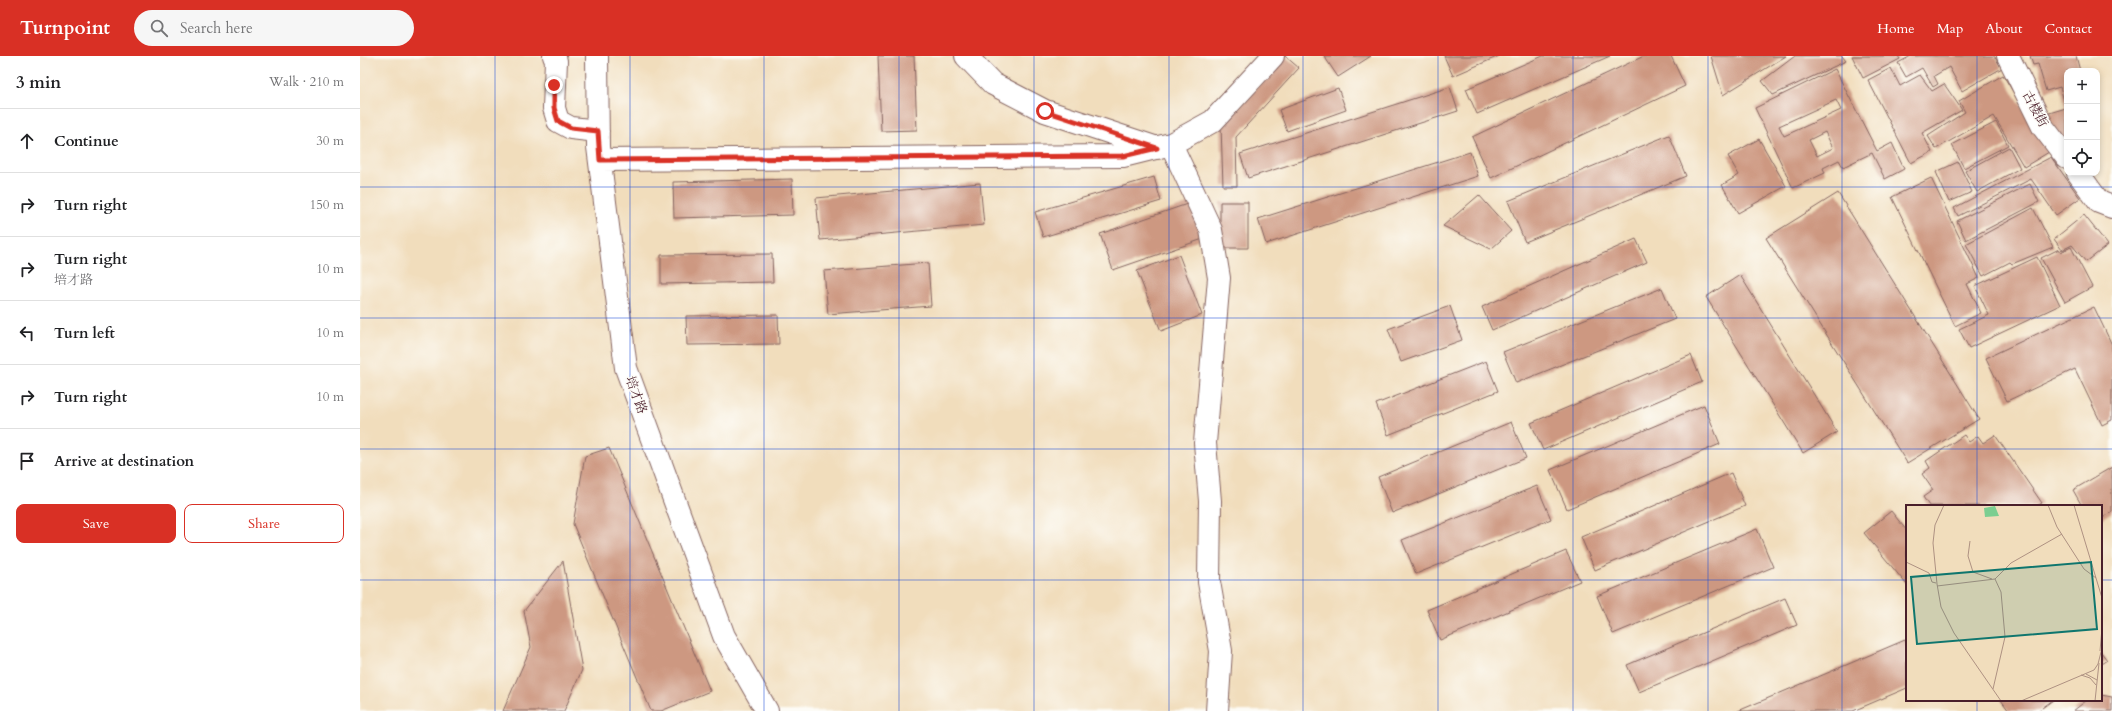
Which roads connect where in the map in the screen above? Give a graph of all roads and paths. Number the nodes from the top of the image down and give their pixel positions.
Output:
1 (554, 56) edge
2 (597, 56) edge
3 (966, 56) edge
4 (1273, 56) edge
5 (2008, 56) edge
6 (598, 131) junction
7 (1164, 146) junction
8 (2064, 154) edge
9 (600, 160) junction
10 (2080, 176) edge
11 (2112, 208) edge
12 (767, 711) edge
13 (1217, 711) edge

1 - 6 street
2 - 6 street, 培才路
3 - 7 street
4 - 7 street
5 - 8 street, 古楼街
6 - 9 street, 培才路
7 - 9 street
7 - 13 street
9 - 12 street, 培才路
10 - 11 street

